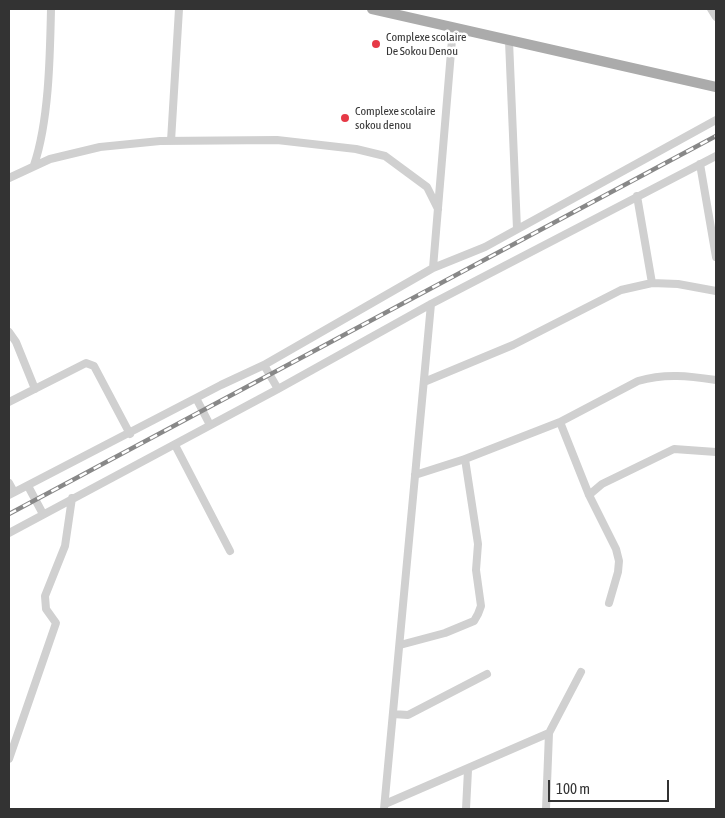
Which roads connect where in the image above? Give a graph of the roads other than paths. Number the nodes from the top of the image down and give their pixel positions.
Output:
1 (51, 9) edge
2 (180, 9) edge
3 (372, 9) edge
4 (711, 9) edge
5 (716, 17) edge
6 (453, 28) junction
7 (509, 41) junction
8 (716, 87) edge
9 (716, 120) edge
10 (171, 141) junction
11 (39, 150) junction
12 (716, 156) edge
13 (50, 159) junction
14 (700, 164) junction
15 (34, 165) junction
16 (9, 178) edge
17 (638, 196) junction
18 (438, 210) junction
19 (517, 229) junction
20 (716, 257) edge
21 (433, 268) junction
22 (652, 283) junction
23 (716, 292) edge
24 (431, 304) junction
25 (9, 332) edge
26 (264, 365) junction
27 (716, 380) edge
28 (424, 382) junction
29 (36, 389) junction
30 (278, 389) junction
31 (196, 398) junction
32 (9, 402) edge
33 (560, 422) junction
34 (210, 426) junction
35 (130, 434) junction
36 (175, 445) junction
37 (716, 452) edge
38 (465, 459) junction
39 (415, 475) junction
40 (9, 483) edge
41 (28, 486) junction
42 (11, 494) edge
43 (589, 495) junction
44 (72, 498) junction
45 (44, 514) junction
46 (9, 533) edge
47 (230, 552) dead end
48 (609, 603) dead end
49 (400, 644) junction
50 (581, 672) dead end
51 (487, 674) dead end
52 (393, 714) junction
53 (550, 733) junction
54 (9, 759) edge
55 (468, 770) junction
56 (385, 806) edge
57 (466, 809) edge
58 (546, 809) edge

1 - 11 street
2 - 10 street
3 - 6 main road
4 - 5 street
6 - 7 main road
6 - 18 street
7 - 8 main road
7 - 19 street
9 - 19 street
10 - 13 street
10 - 18 street
11 - 13 street
11 - 15 street
12 - 14 street
13 - 15 street
14 - 17 street
14 - 20 street
15 - 16 street
17 - 22 street
17 - 24 street
18 - 21 street
19 - 21 street
21 - 26 street
22 - 23 street
22 - 28 street
24 - 28 street
24 - 30 street
25 - 29 street
26 - 30 street
26 - 31 street
27 - 33 street
28 - 39 street
29 - 32 street
29 - 35 street
30 - 34 street
31 - 34 street
31 - 35 street
33 - 38 street
33 - 43 street
34 - 36 street
35 - 41 street
36 - 44 street
36 - 47 street
37 - 43 street
38 - 39 street
38 - 49 street
39 - 49 street
40 - 42 street
41 - 42 street
41 - 45 street
43 - 48 street
44 - 45 street
44 - 54 street
45 - 46 street
49 - 52 street
50 - 53 street
51 - 52 street
52 - 56 street
53 - 55 street
53 - 58 street
55 - 56 street
55 - 57 street

